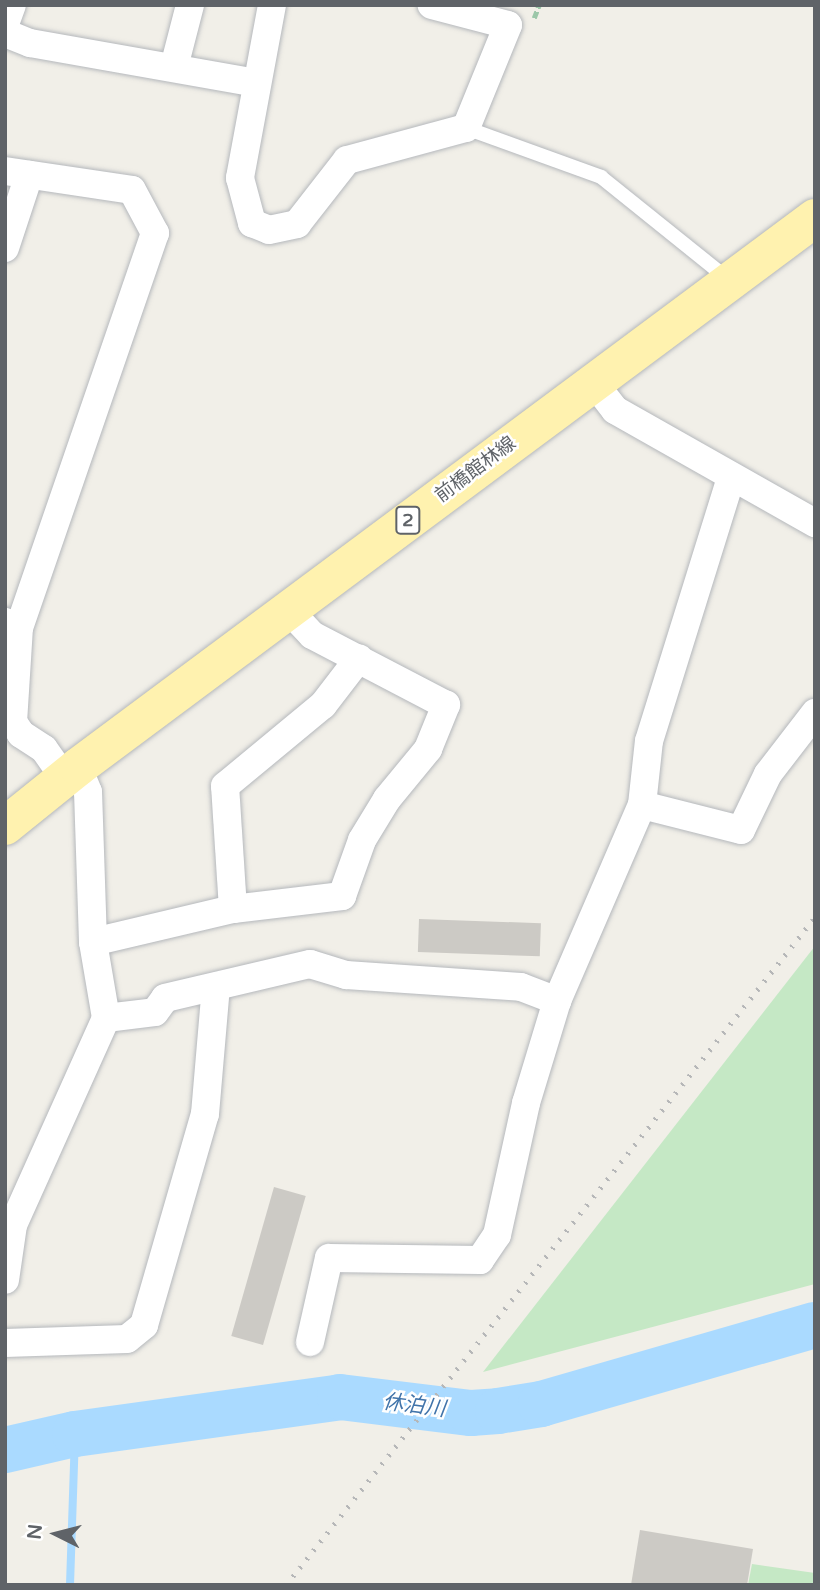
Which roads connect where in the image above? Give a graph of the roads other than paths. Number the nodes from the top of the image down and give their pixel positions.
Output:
1 (12, 5) edge
2 (190, 5) edge
3 (272, 5) edge
4 (432, 5) edge
5 (5, 24) edge
6 (5, 33) edge
7 (174, 67) junction
8 (256, 83) junction
9 (466, 128) junction
10 (17, 173) edge
11 (815, 218) edge
12 (5, 248) edge
13 (730, 281) junction
14 (594, 383) junction
15 (731, 477) junction
16 (815, 523) edge
17 (288, 609) junction
18 (12, 624) edge
19 (359, 658) junction
20 (815, 713) edge
21 (72, 773) junction
22 (642, 805) junction
23 (5, 827) edge
24 (233, 909) junction
25 (93, 942) junction
26 (216, 986) junction
27 (557, 1001) junction
28 (106, 1018) junction
29 (5, 1280) edge
30 (310, 1342) dead end
31 (5, 1343) edge

1 - 5 street
2 - 7 street
3 - 8 street
4 - 9 street
6 - 7 street
7 - 8 street
8 - 9 street
9 - 13 lane
10 - 12 street
10 - 18 street
11 - 13 main road, 前橋館林線 / 2
13 - 14 main road, 前橋館林線 / 2
14 - 15 street
14 - 17 main road, 前橋館林線 / 2
15 - 16 street
15 - 22 street
17 - 19 street
17 - 21 main road, 前橋館林線 / 2
18 - 21 street
19 - 24 street
19 - 24 street
20 - 22 street
21 - 23 main road, 前橋館林線 / 2
21 - 25 street
22 - 27 street
24 - 25 street
25 - 28 street
26 - 27 street
26 - 28 street
26 - 31 street
27 - 30 street
28 - 29 street

